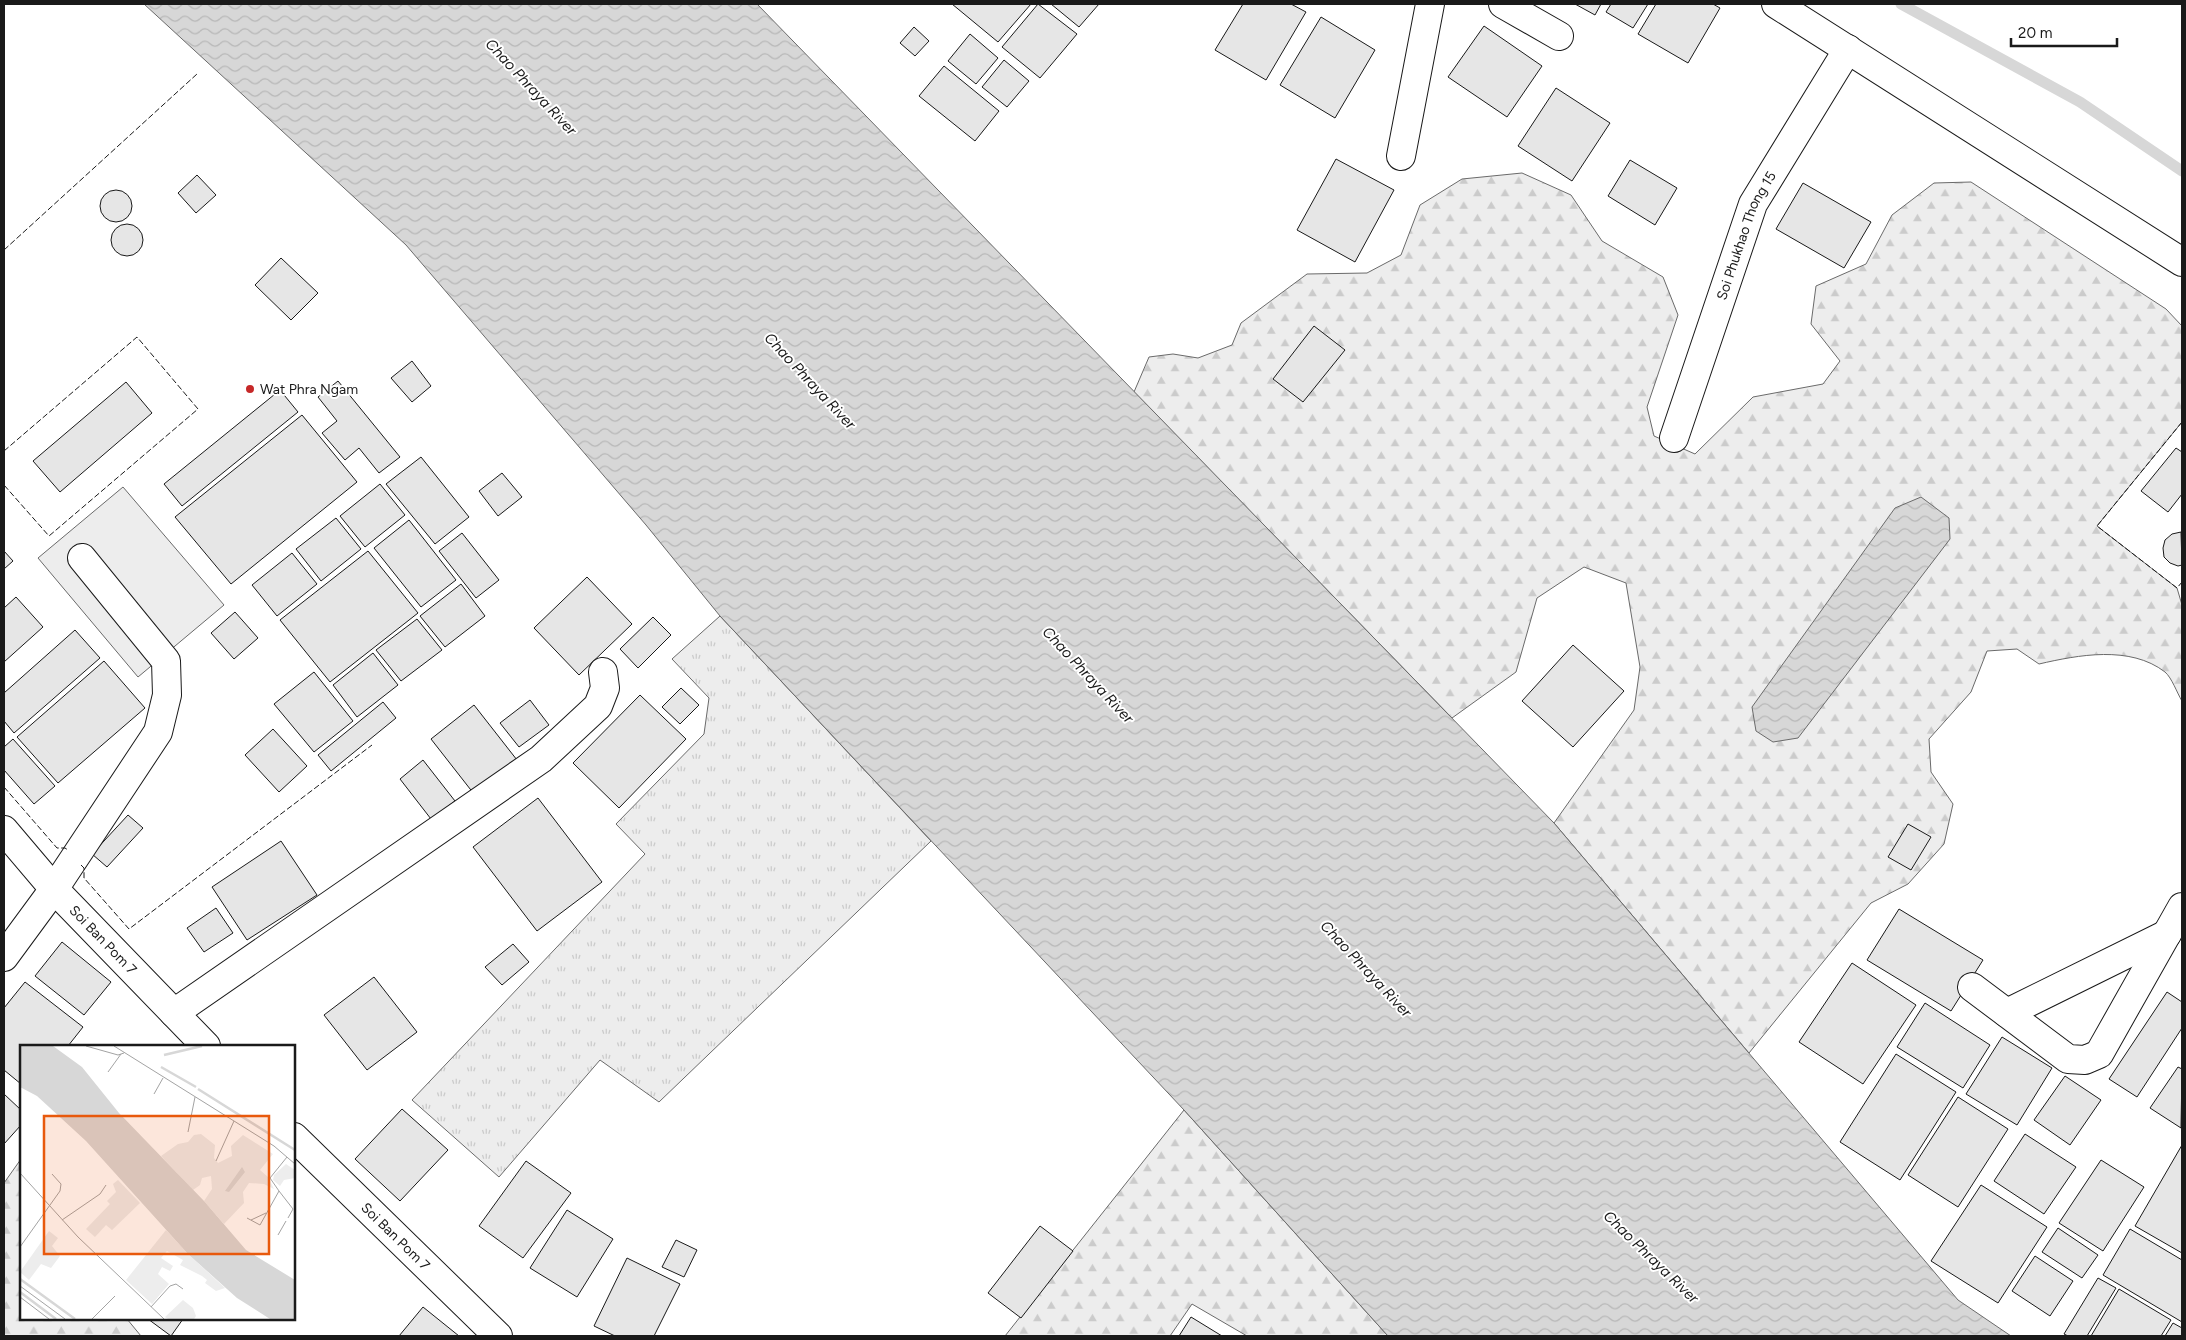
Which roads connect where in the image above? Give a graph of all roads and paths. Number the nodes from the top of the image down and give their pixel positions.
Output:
1 (1430, 4) edge
2 (1503, 4) edge
3 (1776, 4) edge
4 (1558, 36) dead end
5 (1848, 49) junction
6 (1401, 156) dead end
7 (2182, 262) edge
8 (1674, 438) dead end
9 (82, 558) dead end
10 (603, 672) dead end
11 (4, 830) edge
12 (54, 889) junction
13 (2182, 906) edge
14 (2166, 934) junction
15 (4, 957) edge
16 (1972, 988) dead end
17 (174, 1014) junction
18 (2007, 1014) junction
19 (205, 1045) edge
20 (295, 1137) edge
21 (498, 1336) edge

1 - 6 street
2 - 4 street
3 - 5 street
5 - 7 street
5 - 8 street, Soi Phukhao Thong 15
9 - 12 street
10 - 17 street
11 - 12 street, Soi Ban Pom 7
12 - 15 street
12 - 17 street, Soi Ban Pom 7
13 - 14 street
14 - 18 street
14 - 18 street
16 - 18 street
17 - 19 street, Soi Ban Pom 7
20 - 21 street, Soi Ban Pom 7

